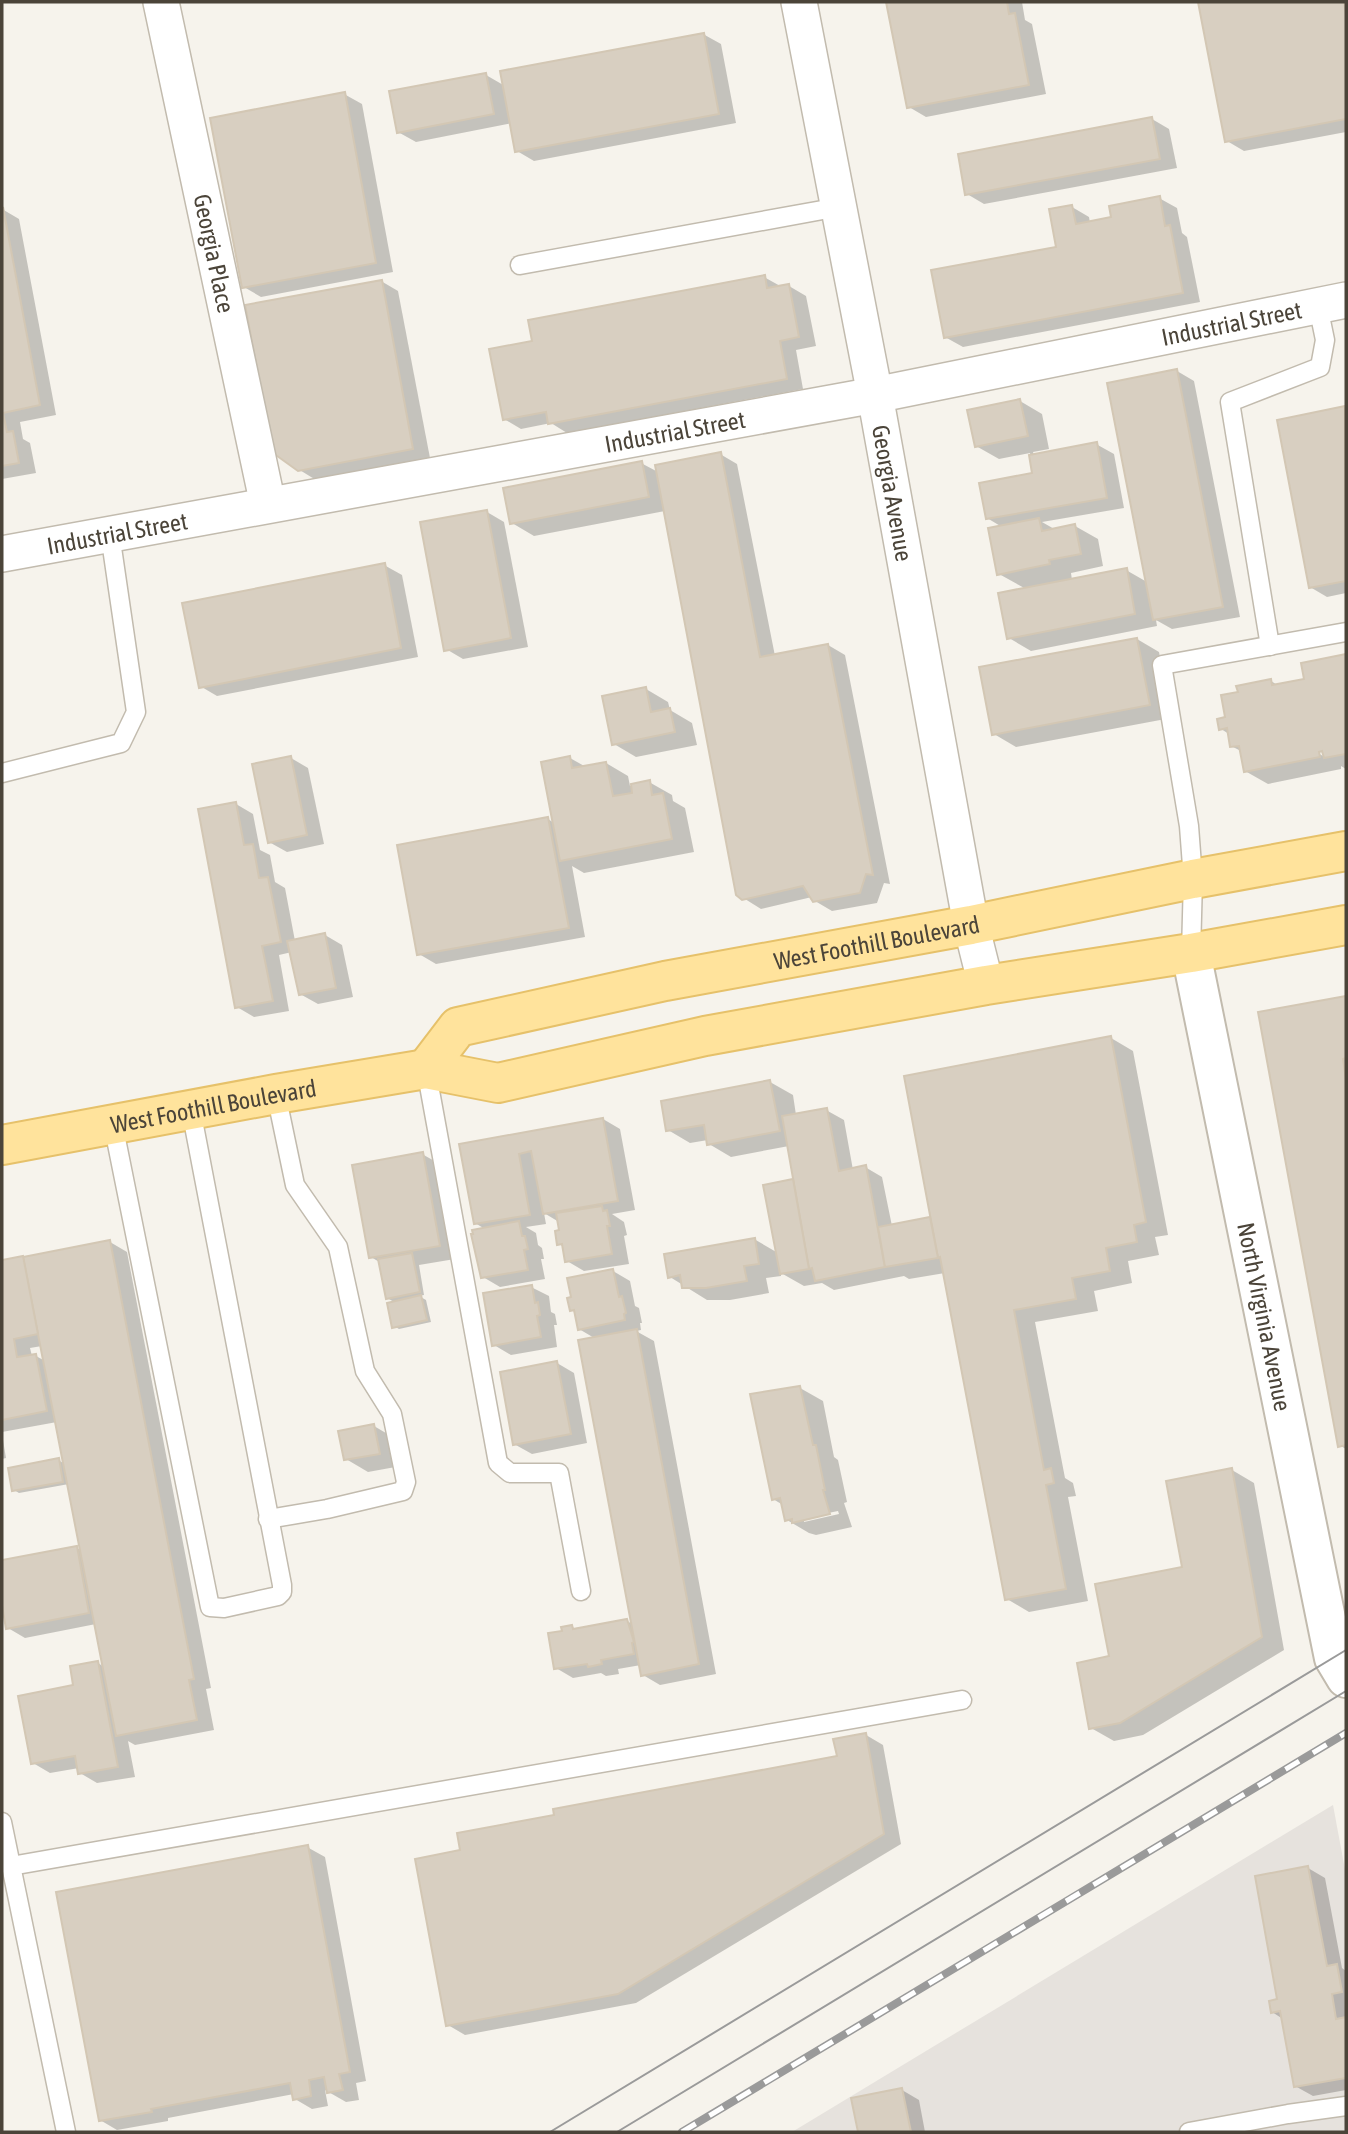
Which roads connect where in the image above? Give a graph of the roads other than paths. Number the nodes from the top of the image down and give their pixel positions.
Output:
1 (162, 2) edge
2 (799, 2) edge
3 (839, 207) junction
4 (520, 265) dead end
5 (1332, 303) edge
6 (875, 395) junction
7 (268, 505) junction
8 (110, 534) junction
9 (2, 554) edge
10 (1346, 632) edge
11 (1270, 646) junction
12 (2, 773) edge
13 (1346, 851) edge
14 (1193, 879) junction
15 (971, 925) junction
16 (1346, 925) edge
17 (1191, 953) junction
18 (986, 985) junction
19 (426, 1069) junction
20 (276, 1094) junction
21 (191, 1110) junction
22 (113, 1124) junction
23 (2, 1145) edge
24 (268, 1519) junction
25 (581, 1591) dead end
26 (1346, 1678) edge
27 (962, 1700) dead end
28 (2, 1822) edge
29 (11, 1866) junction
30 (1346, 2106) edge
31 (66, 2132) edge
32 (1189, 2132) edge

1 - 7 street, Georgia Place
2 - 3 street, Georgia Avenue
3 - 4 lane
3 - 6 street, Georgia Avenue
5 - 6 street, Industrial Street
5 - 11 lane
6 - 7 street, Industrial Street
6 - 15 street, Georgia Avenue
7 - 8 street, Industrial Street
8 - 9 street, Industrial Street
8 - 12 lane
10 - 11 lane
11 - 14 lane
13 - 14 main road, West Foothill Boulevard
14 - 15 main road, West Foothill Boulevard
14 - 17 lane
15 - 18 street, Georgia Avenue
15 - 19 main road, West Foothill Boulevard
16 - 17 main road, West Foothill Boulevard
17 - 18 main road, West Foothill Boulevard
17 - 26 street, North Virginia Avenue
18 - 19 main road, West Foothill Boulevard
19 - 20 main road, West Foothill Boulevard
19 - 25 lane
20 - 21 main road, West Foothill Boulevard
20 - 24 lane
21 - 22 main road, West Foothill Boulevard
21 - 24 lane
22 - 23 main road, West Foothill Boulevard
22 - 24 lane
27 - 29 lane
28 - 29 lane
29 - 31 lane
30 - 32 lane

